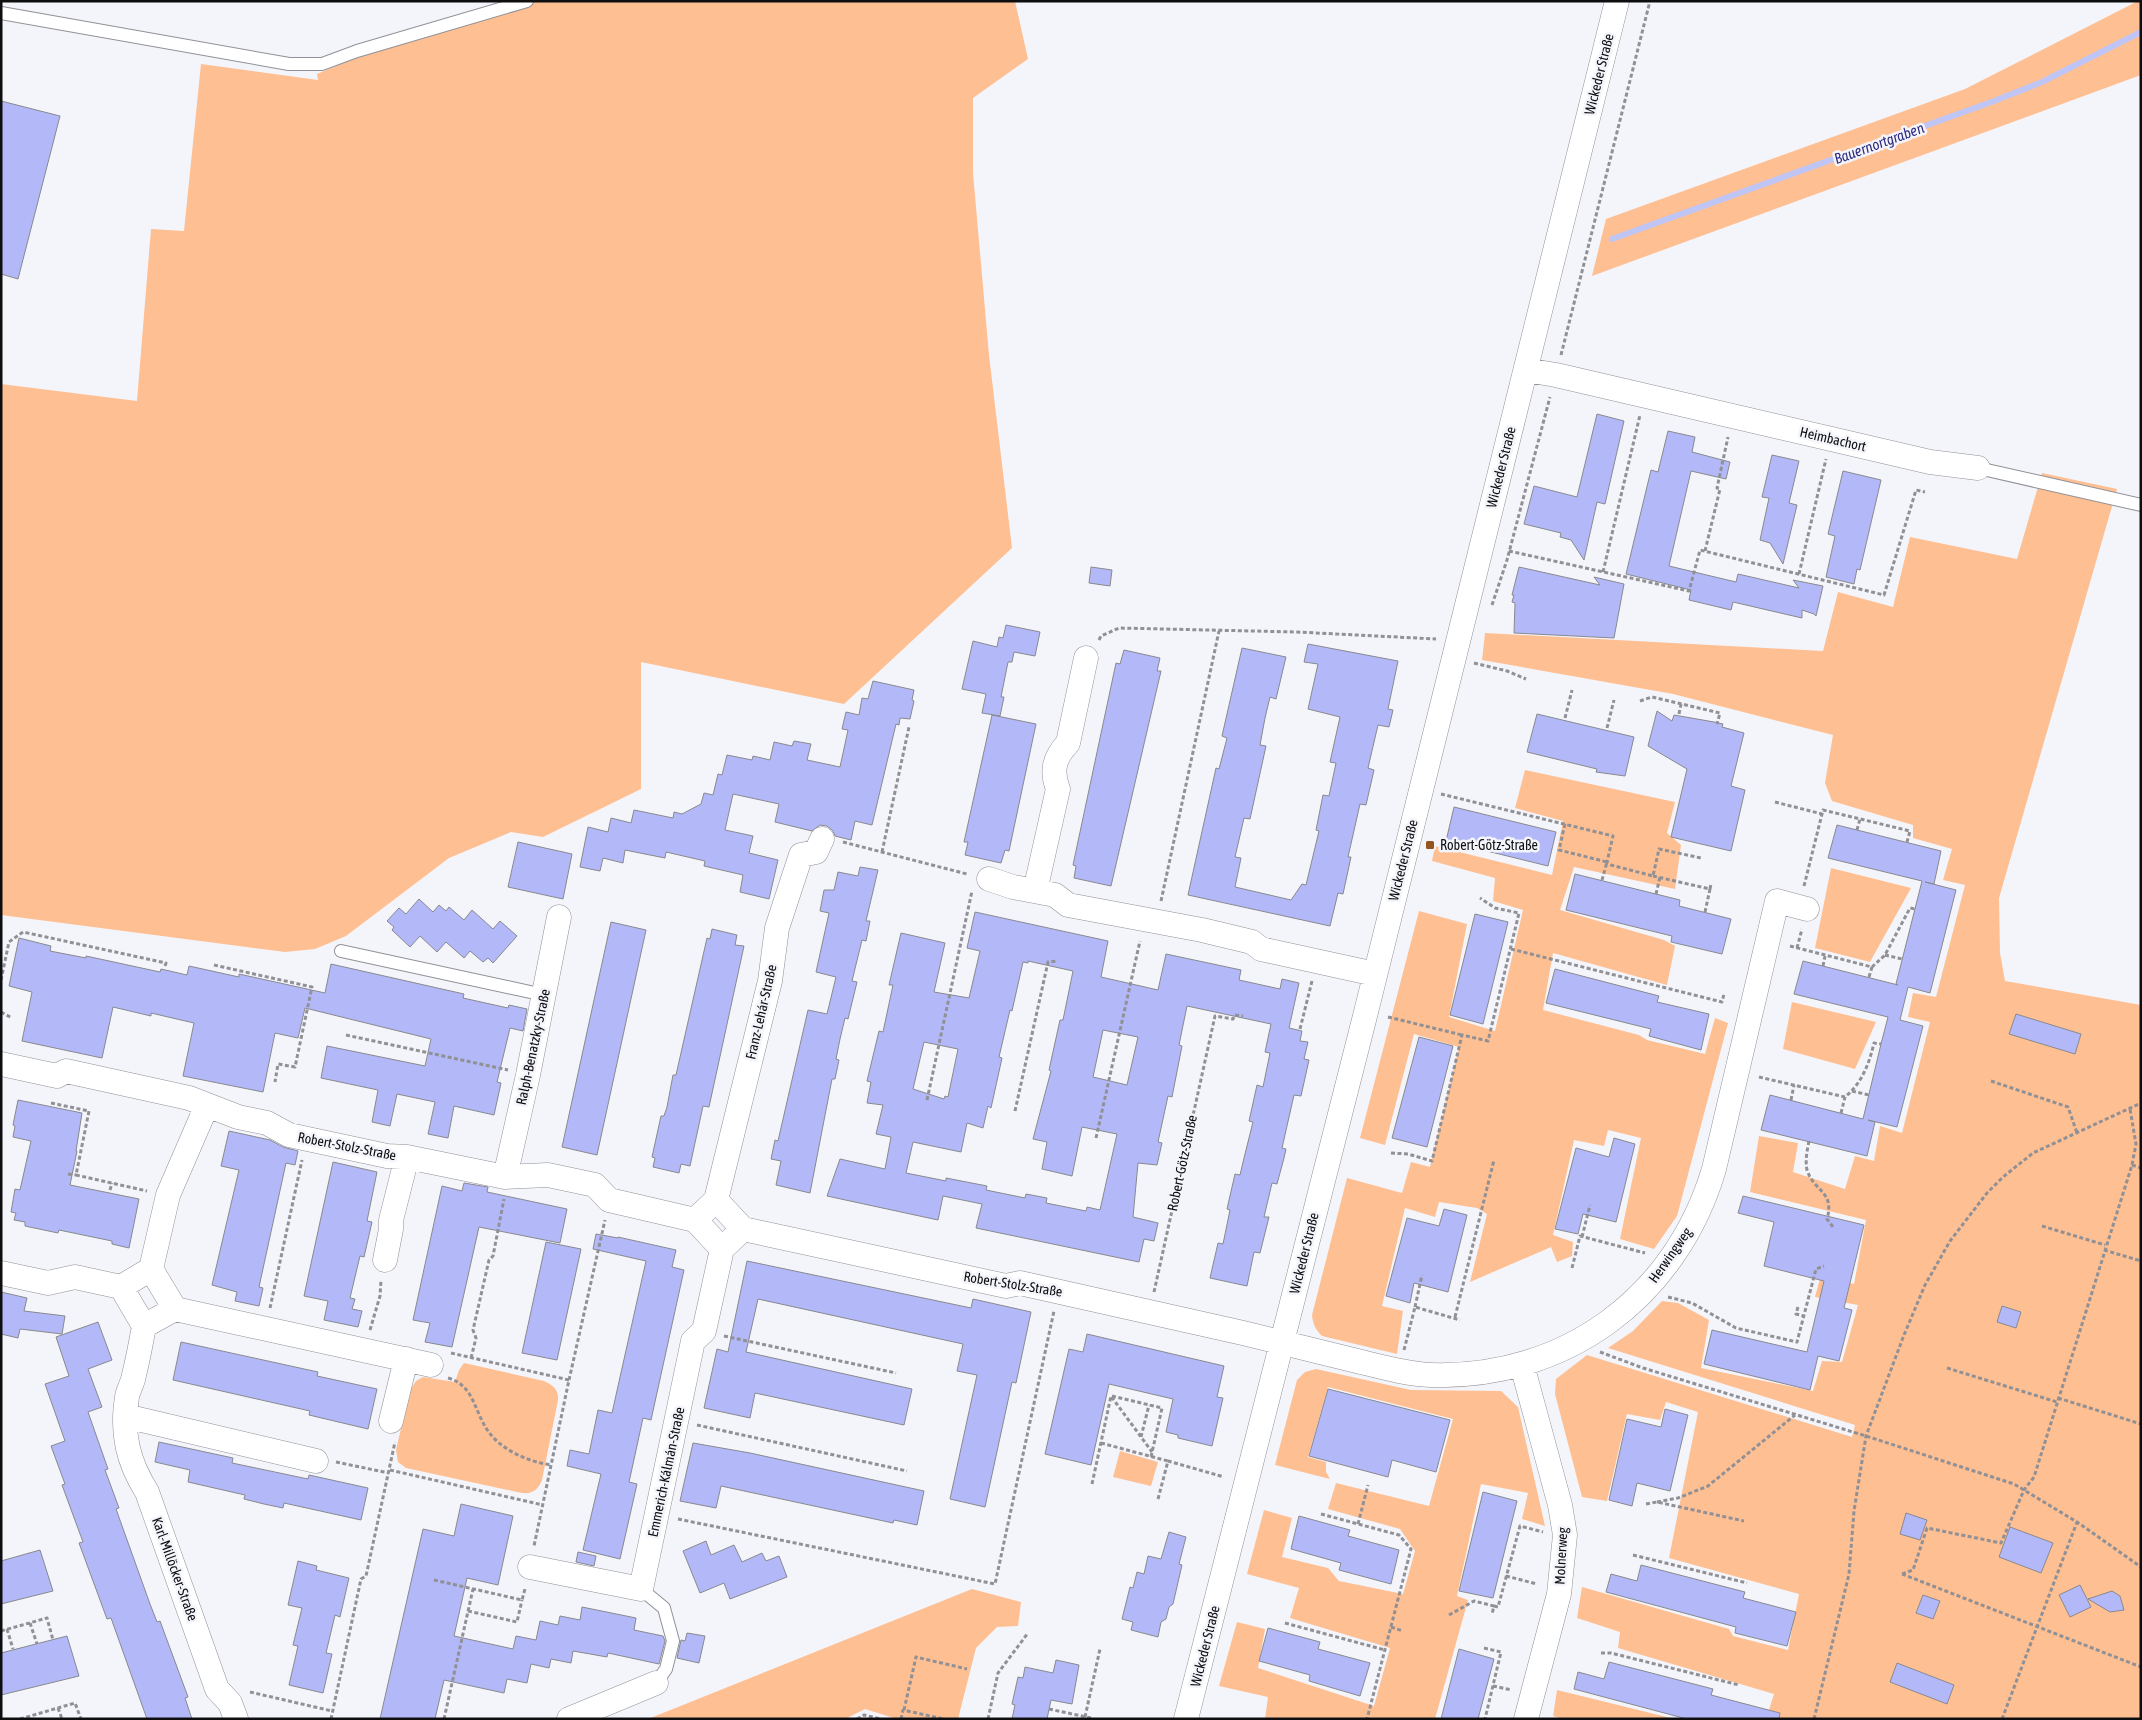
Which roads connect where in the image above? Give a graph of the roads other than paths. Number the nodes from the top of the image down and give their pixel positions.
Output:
1 (527, 1) edge
2 (1617, 1) edge
3 (1, 13) edge
4 (1526, 370) junction
5 (1978, 468) joint
6 (2141, 505) edge
7 (1086, 658) road end
8 (822, 839) road end
9 (978, 882) road end
10 (1035, 891) junction
11 (1803, 914) road end
12 (559, 917) dead end
13 (341, 951) dead end
14 (1375, 974) junction
15 (544, 995) junction
16 (1, 1064) edge
17 (207, 1105) junction
18 (407, 1157) junction
19 (505, 1177) junction
20 (716, 1200) junction
21 (695, 1220) junction
22 (744, 1228) junction
23 (722, 1249) junction
24 (385, 1260) road end
25 (151, 1269) junction
26 (1, 1273) edge
27 (121, 1287) junction
28 (174, 1309) junction
29 (144, 1326) junction
30 (1281, 1343) junction
31 (406, 1358) junction
32 (431, 1365) road end
33 (1522, 1365) junction
34 (125, 1416) junction
35 (391, 1421) road end
36 (316, 1461) road end
37 (530, 1567) road end
38 (641, 1590) junction
39 (656, 1683) joint
40 (236, 1719) edge
41 (569, 1719) edge
42 (1186, 1719) edge
43 (1526, 1719) edge

1 - 3 lane
2 - 4 street, Wickeder Straße
4 - 5 street, Heimbachort
4 - 14 street, Wickeder Straße
5 - 6 lane, Heimbachort
7 - 10 street
8 - 20 street, Franz-Lehár-Straße
9 - 10 street
10 - 14 street
11 - 33 street, Herwingweg
12 - 15 street, Ralph-Benatzky-Straße
13 - 15 lane
14 - 30 street, Wickeder Straße
15 - 19 street, Ralph-Benatzky-Straße
16 - 17 street, Robert-Stolz-Straße
17 - 18 street, Robert-Stolz-Straße
17 - 25 street
18 - 19 street, Robert-Stolz-Straße
18 - 24 street
19 - 21 street, Robert-Stolz-Straße
20 - 21 street
20 - 22 street
21 - 23 street
22 - 23 street
22 - 30 street, Robert-Stolz-Straße
23 - 38 street, Emmerich-Kálmán-Straße
25 - 27 street
25 - 28 street
26 - 27 street
27 - 29 street
28 - 29 street
28 - 31 street
29 - 34 street, Karl-Millöcker-Straße
30 - 33 street, Herwingweg
30 - 42 street, Wickeder Straße
31 - 32 street
31 - 35 street
33 - 43 street, Molnerweg
34 - 36 street
34 - 40 street, Karl-Millöcker-Straße
37 - 38 street
38 - 39 lane
39 - 41 street

